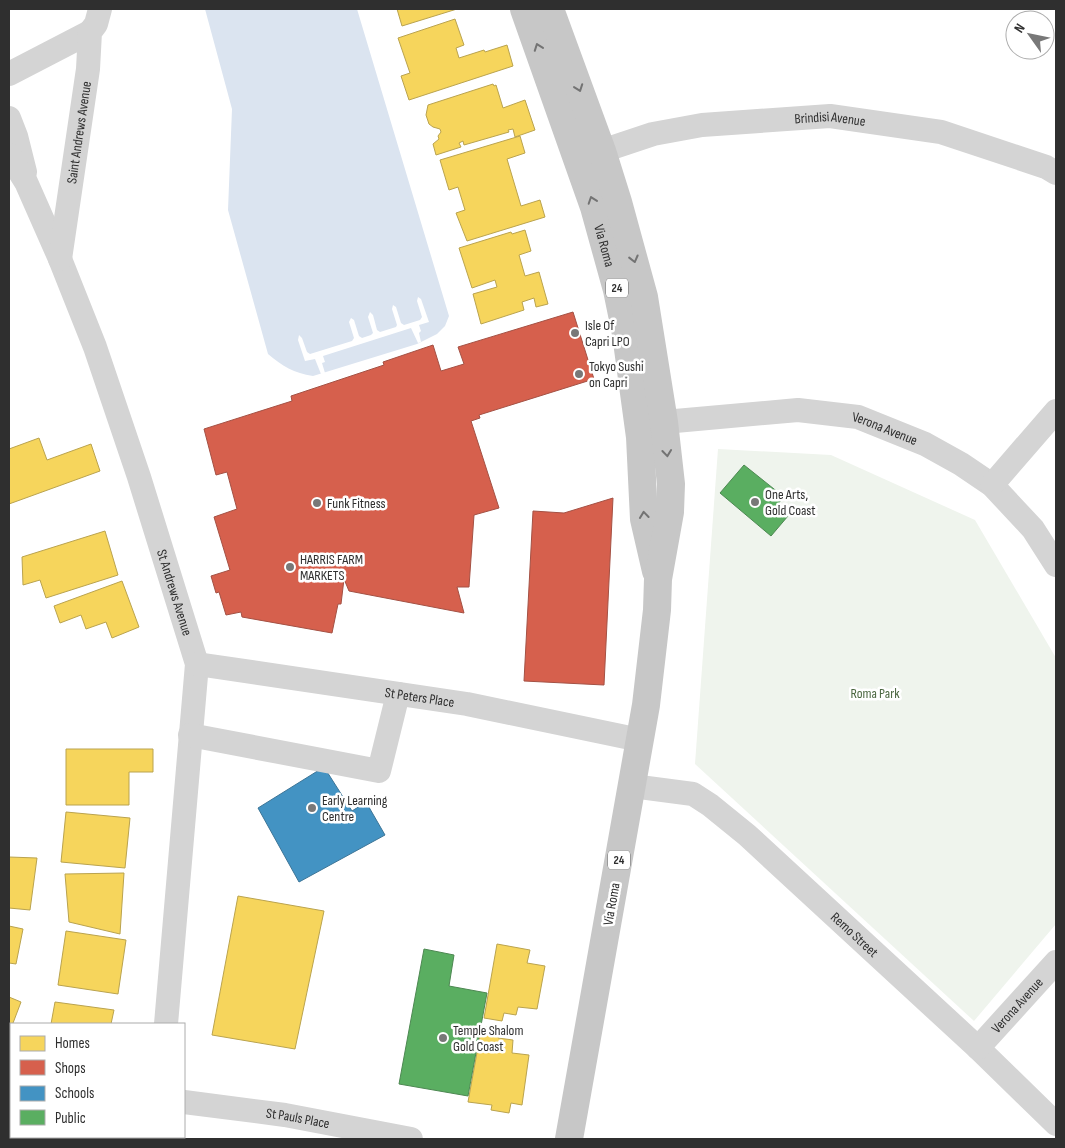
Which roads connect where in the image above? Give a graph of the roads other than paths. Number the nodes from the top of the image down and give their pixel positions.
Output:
1 (100, 9) edge
2 (524, 9) edge
3 (550, 9) edge
4 (90, 32) junction
5 (9, 74) edge
6 (9, 118) edge
7 (602, 151) junction
8 (9, 155) edge
9 (1056, 173) edge
10 (26, 182) junction
11 (60, 258) junction
12 (1056, 412) edge
13 (664, 422) junction
14 (992, 485) junction
15 (1056, 565) edge
16 (658, 579) junction
17 (196, 664) junction
18 (398, 694) junction
19 (190, 735) junction
20 (640, 740) junction
21 (632, 786) junction
22 (1056, 962) edge
23 (166, 1023) edge
24 (978, 1048) junction
25 (185, 1102) edge
26 (1056, 1124) edge
27 (411, 1139) edge
28 (568, 1139) edge

1 - 4 street, Saint Andrews Avenue
16 -> 2 main road, Via Roma / 24
3 -> 7 main road, Via Roma / 24
4 - 5 street
4 - 11 street, Saint Andrews Avenue
6 - 10 street, St Andrews Avenue
7 - 9 street, Brindisi Avenue
7 -> 13 main road, Via Roma / 24
8 - 10 street, St Andrews Avenue
10 - 11 street, St Andrews Avenue
11 - 17 street, St Andrews Avenue
12 - 14 street
13 - 14 street, Verona Avenue
13 -> 16 main road, Via Roma / 24
14 - 15 street, Verona Avenue
16 - 20 main road, Via Roma / 24
17 - 18 street, St Peters Place
17 - 19 street, St Andrews Avenue
18 - 19 street
18 - 20 street, St Peters Place
19 - 23 street, St Andrews Avenue
20 - 21 main road, Via Roma / 24
21 - 24 street, Remo Street
21 - 28 main road, Via Roma / 24
22 - 24 street, Verona Avenue
24 - 26 street, Remo Street
25 - 27 street, St Pauls Place

